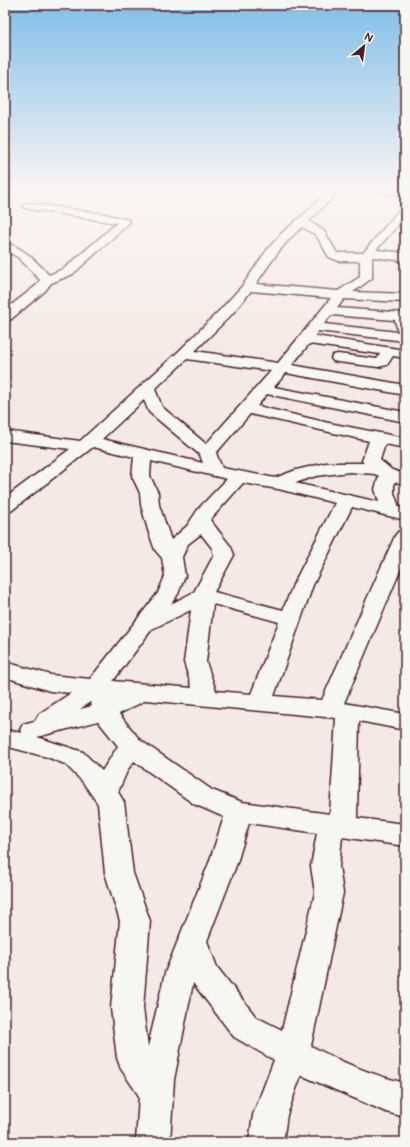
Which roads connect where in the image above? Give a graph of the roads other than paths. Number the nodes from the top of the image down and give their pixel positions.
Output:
1 (99, 244) edge
2 (278, 244) edge
3 (327, 244) edge
4 (377, 244) edge
5 (5, 246) edge
6 (367, 255) junction
7 (405, 257) edge
8 (366, 278) junction
9 (47, 280) junction
10 (248, 286) junction
11 (340, 295) junction
12 (403, 298) edge
13 (327, 311) junction
14 (403, 314) edge
15 (5, 317) edge
16 (315, 327) junction
17 (405, 337) edge
18 (306, 339) junction
19 (398, 353) edge
20 (184, 354) junction
21 (338, 358) dead end
22 (282, 368) junction
23 (376, 385) junction
24 (402, 385) edge
25 (147, 388) junction
26 (263, 389) junction
27 (246, 408) junction
28 (357, 408) junction
29 (405, 417) edge
30 (5, 436) edge
31 (378, 438) junction
32 (405, 443) edge
33 (87, 444) junction
34 (207, 453) junction
35 (143, 454) junction
36 (215, 471) junction
37 (383, 472) junction
38 (239, 477) junction
39 (405, 479) edge
40 (277, 484) junction
41 (346, 500) junction
42 (5, 507) edge
43 (398, 512) edge
44 (201, 521) junction
45 (405, 536) edge
46 (172, 558) junction
47 (204, 596) junction
48 (291, 619) junction
49 (143, 625) junction
50 (5, 669) edge
51 (95, 688) junction
52 (142, 692) junction
53 (206, 697) junction
54 (260, 702) junction
55 (339, 710) junction
56 (105, 711) junction
57 (405, 722) edge
58 (15, 736) edge
59 (131, 746) junction
60 (105, 793) junction
61 (239, 812) junction
62 (338, 825) junction
63 (405, 835) edge
64 (192, 939) junction
65 (293, 1053) junction
66 (156, 1092) junction
67 (405, 1100) edge
68 (152, 1142) edge
69 (266, 1142) edge

1 - 9 street
2 - 10 street
3 - 6 street
4 - 6 street
5 - 9 street
6 - 7 street
6 - 8 street
8 - 11 street
8 - 12 street
9 - 15 street
10 - 11 street
10 - 20 street
11 - 12 street
11 - 13 street
13 - 14 street
13 - 16 street
14 - 17 street
16 - 17 street
16 - 18 street
17 - 19 street
18 - 19 street
18 - 22 street
19 - 21 street
20 - 22 street
20 - 25 street
22 - 23 street
22 - 26 street
23 - 24 street
23 - 28 street
25 - 33 street
25 - 34 street
26 - 27 street
26 - 28 street
27 - 31 street
27 - 34 street
28 - 29 street
30 - 33 street
31 - 32 street
31 - 37 street
33 - 35 street
33 - 42 street
34 - 36 street
35 - 36 street
35 - 46 street
36 - 38 street
37 - 39 street
37 - 40 street
37 - 43 street
38 - 40 street
38 - 44 street
40 - 41 street
41 - 43 street
41 - 48 street
44 - 46 street
44 - 47 street
45 - 55 street
46 - 49 street
47 - 48 street
47 - 49 street
47 - 53 street
48 - 54 street
49 - 51 street
50 - 51 street
51 - 52 street
51 - 56 street
51 - 58 street
52 - 53 street
52 - 56 street
53 - 54 street
54 - 55 street
55 - 57 street
55 - 62 street
56 - 58 street
56 - 59 street
58 - 60 street
59 - 60 street
59 - 61 street
60 - 66 street
61 - 62 street
61 - 64 street
62 - 63 street
62 - 65 street
64 - 65 street
64 - 66 street
65 - 67 street
65 - 69 street
66 - 68 street

